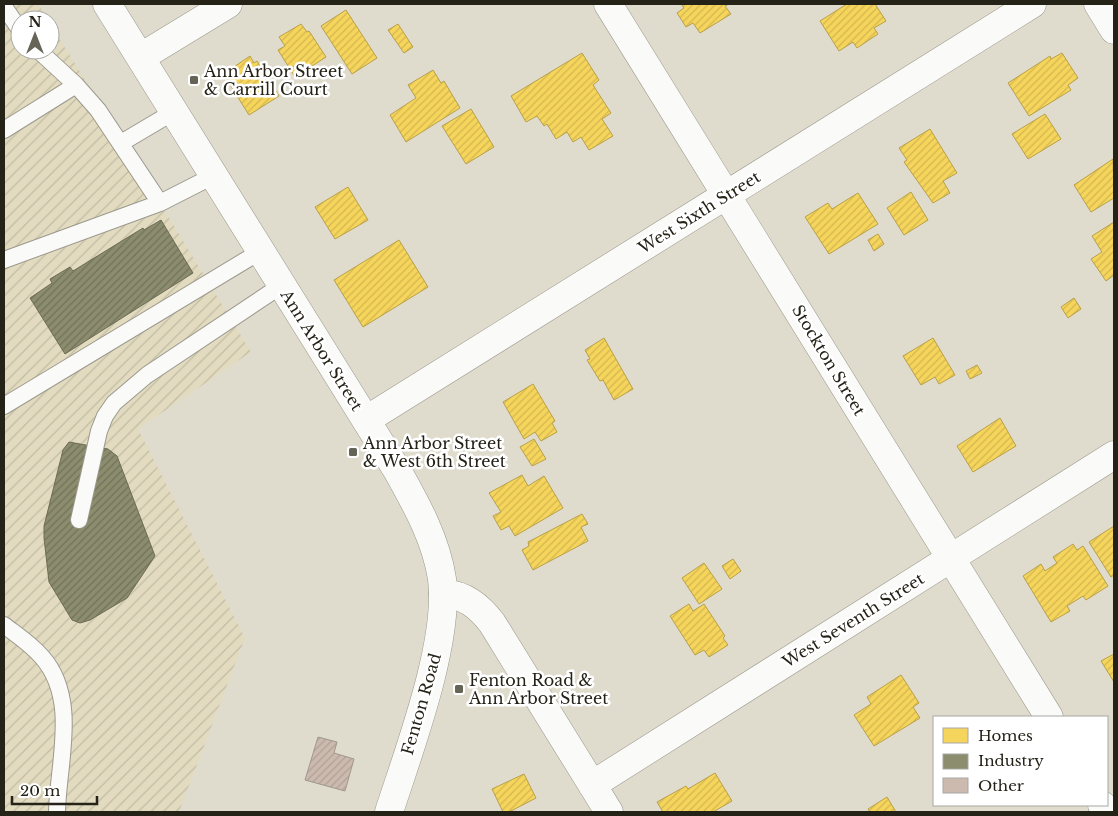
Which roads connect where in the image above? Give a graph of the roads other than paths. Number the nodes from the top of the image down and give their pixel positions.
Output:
1 (108, 4) edge
2 (228, 4) edge
3 (608, 4) edge
4 (1032, 4) edge
5 (1098, 4) edge
6 (1114, 30) edge
7 (141, 57) junction
8 (49, 60) edge
9 (76, 85) junction
10 (174, 111) junction
11 (4, 130) edge
12 (121, 143) junction
13 (214, 175) junction
14 (726, 195) junction
15 (160, 203) junction
16 (261, 251) junction
17 (4, 260) edge
18 (282, 285) junction
19 (4, 406) edge
20 (366, 420) junction
21 (1114, 455) edge
22 (79, 520) dead end
23 (950, 558) junction
24 (442, 593) junction
25 (4, 625) edge
26 (1048, 716) edge
27 (592, 785) junction
28 (57, 812) edge
29 (389, 812) edge
30 (609, 812) edge

1 - 7 street, Ann Arbor Street
2 - 7 street
3 - 14 street, Stockton Street
4 - 14 street, West Sixth Street
5 - 6 street
7 - 10 street, Ann Arbor Street
8 - 9 lane
9 - 11 lane
9 - 12 lane
10 - 12 lane
10 - 13 street, Ann Arbor Street
12 - 15 lane
13 - 15 lane
13 - 16 street, Ann Arbor Street
14 - 20 street, West Sixth Street
14 - 23 street, Stockton Street
15 - 17 lane
16 - 18 street, Ann Arbor Street
16 - 19 lane
18 - 20 street, Ann Arbor Street
18 - 22 lane
20 - 24 street, Ann Arbor Street
21 - 23 street, West Seventh Street
23 - 26 street, Stockton Street
23 - 27 street, West Seventh Street
24 - 27 street
24 - 29 street, Fenton Road
25 - 28 lane
27 - 30 street

